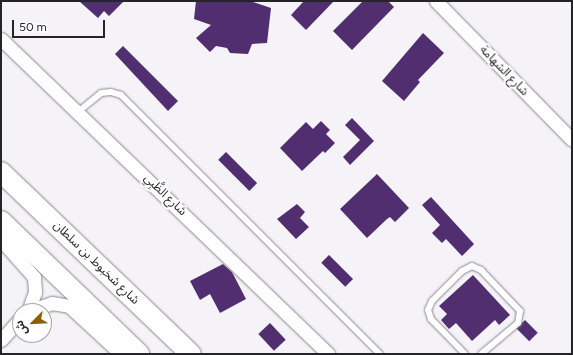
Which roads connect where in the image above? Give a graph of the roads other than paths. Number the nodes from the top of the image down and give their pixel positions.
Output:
1 (436, 1) edge
2 (1, 39) edge
3 (79, 111) junction
4 (572, 140) edge
5 (1, 172) edge
6 (1, 221) edge
7 (1, 240) edge
8 (31, 303) edge
9 (52, 304) edge
10 (12, 328) edge
11 (1, 340) edge
12 (122, 354) edge
13 (139, 354) edge
14 (191, 354) edge
15 (328, 354) edge
16 (380, 354) edge
17 (464, 354) edge
18 (481, 354) edge

1 - 4 street, شارع الشهامة
2 - 3 street, شارع الظَّبِي
3 - 15 street, شارع الظَّبِي
3 - 16 lane
5 - 14 main road, شارع شخبوط بن سلطان
6 - 13 main road
7 - 8 street
9 - 12 street
10 - 11 street
17 - 18 lane

